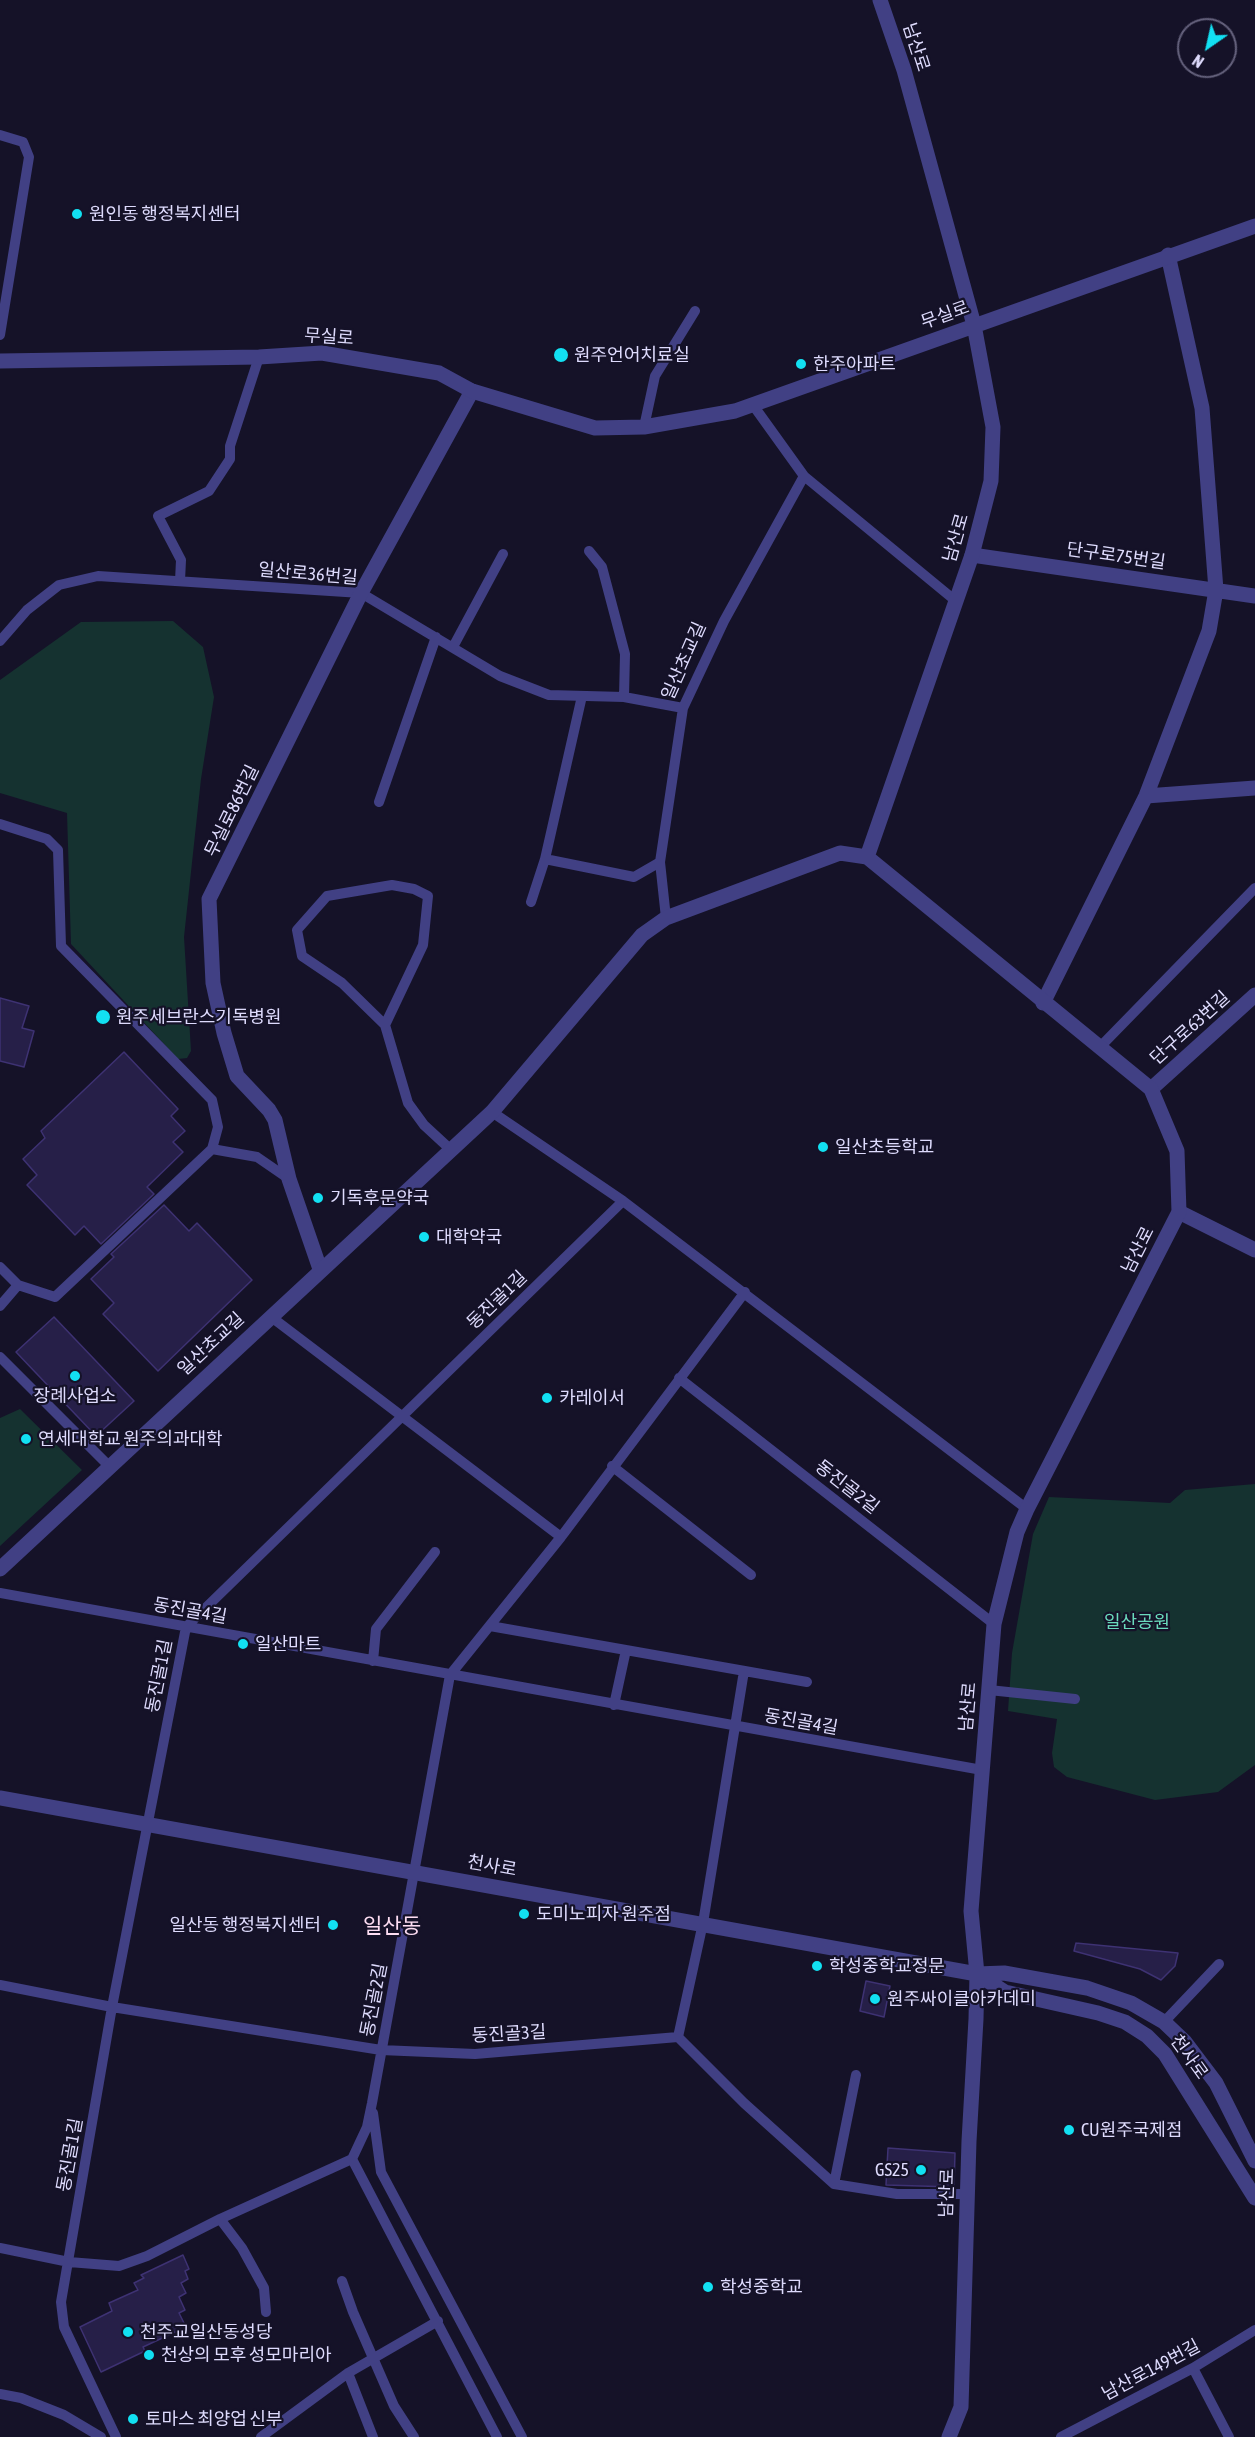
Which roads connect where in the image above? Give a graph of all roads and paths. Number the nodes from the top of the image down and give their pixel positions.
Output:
1 (880, 0) edge
2 (0, 135) edge
3 (1255, 226) edge
4 (1168, 255) junction
5 (695, 311) dead end
6 (974, 325) junction
7 (0, 335) edge
8 (259, 357) junction
9 (0, 361) edge
10 (472, 391) junction
11 (753, 405) junction
12 (644, 427) junction
13 (804, 476) junction
14 (589, 551) dead end
15 (503, 554) dead end
16 (972, 555) junction
17 (180, 581) junction
18 (1216, 590) junction
19 (361, 593) junction
20 (1255, 596) edge
21 (957, 602) junction
22 (436, 637) junction
23 (0, 641) edge
24 (453, 647) junction
25 (582, 696) junction
26 (624, 698) junction
27 (683, 708) junction
28 (1255, 788) edge
29 (1146, 796) junction
30 (379, 802) dead end
31 (0, 824) edge
32 (867, 856) junction
33 (545, 859) junction
34 (660, 862) junction
35 (1255, 888) edge
36 (531, 902) dead end
37 (666, 918) junction
38 (1255, 995) edge
39 (1043, 1003) junction
40 (385, 1025) junction
41 (1100, 1047) junction
42 (1151, 1089) junction
43 (492, 1112) junction
44 (212, 1149) junction
45 (450, 1149) junction
46 (289, 1179) junction
47 (623, 1201) junction
48 (1179, 1212) junction
49 (1255, 1250) edge
50 (0, 1267) edge
51 (320, 1269) junction
52 (18, 1285) junction
53 (745, 1292) junction
54 (0, 1306) edge
55 (270, 1316) junction
56 (0, 1357) edge
57 (679, 1378) junction
58 (400, 1416) junction
59 (612, 1466) junction
60 (110, 1467) junction
61 (1027, 1509) junction
62 (561, 1537) junction
63 (435, 1552) dead end
64 (0, 1569) edge
65 (751, 1575) dead end
66 (0, 1593) edge
67 (994, 1624) junction
68 (490, 1626) junction
69 (186, 1627) junction
70 (626, 1650) junction
71 (373, 1661) junction
72 (744, 1671) junction
73 (450, 1675) junction
74 (807, 1682) dead end
75 (989, 1690) junction
76 (1075, 1699) dead end
77 (614, 1705) junction
78 (735, 1728) junction
79 (982, 1770) junction
80 (0, 1798) edge
81 (147, 1824) junction
82 (416, 1873) junction
83 (703, 1923) junction
84 (1219, 1964) dead end
85 (977, 1974) junction
86 (0, 1985) edge
87 (112, 2007) junction
88 (1164, 2022) junction
89 (1147, 2036) junction
90 (678, 2037) junction
91 (381, 2050) junction
92 (856, 2075) dead end
93 (372, 2103) junction
94 (352, 2159) junction
95 (1255, 2161) edge
96 (834, 2184) junction
97 (967, 2194) junction
98 (1255, 2198) edge
99 (220, 2219) junction
100 (0, 2248) edge
101 (69, 2262) junction
102 (342, 2281) dead end
103 (266, 2312) dead end
104 (438, 2321) junction
105 (1255, 2330) edge
106 (374, 2358) junction
107 (1193, 2368) junction
108 (348, 2373) junction
109 (0, 2394) edge
110 (952, 2436) edge
111 (101, 2437) edge
112 (117, 2437) edge
113 (261, 2437) edge
114 (374, 2437) edge
115 (414, 2437) edge
116 (497, 2437) edge
117 (522, 2437) edge
118 (1061, 2437) edge
119 (1229, 2437) edge

1 - 6 street, 남산로
2 - 7 lane
3 - 4 street, 무실로
4 - 6 street, 무실로
4 - 18 street
5 - 12 lane
6 - 11 street, 무실로
6 - 16 street, 남산로
8 - 9 street, 무실로
8 - 10 street, 무실로
8 - 17 lane
10 - 12 street, 무실로
10 - 19 street, 무실로86번길
11 - 12 street, 무실로
11 - 13 lane
13 - 21 lane
13 - 27 lane, 일산초교길
14 - 26 lane
15 - 24 lane
16 - 18 street, 단구로75번길
16 - 21 street, 남산로
17 - 19 lane, 일산로36번길
17 - 23 lane, 일산로36번길
18 - 20 street, 단구로75번길
18 - 29 street
19 - 22 lane, 일산로36번길
19 - 46 street, 무실로86번길
21 - 32 street, 남산로
22 - 24 lane, 일산로36번길
22 - 30 lane
24 - 25 lane, 일산로36번길
25 - 26 lane, 일산로36번길
25 - 33 lane
26 - 27 lane, 일산로36번길
27 - 34 lane, 일산초교길
28 - 29 street
29 - 39 street
31 - 44 lane
32 - 37 street, 일산초교길
32 - 39 street, 남산로
33 - 34 lane
33 - 36 lane
34 - 37 lane, 일산초교길
35 - 41 lane
37 - 43 street, 일산초교길
38 - 42 street, 단구로63번길
39 - 41 street, 남산로
40 - 40 lane
40 - 45 lane
41 - 42 street, 남산로
42 - 48 street, 남산로
43 - 45 street, 일산초교길
43 - 47 lane
44 - 46 lane
44 - 52 lane
45 - 51 street, 일산초교길
46 - 51 street, 무실로86번길
47 - 53 lane
47 - 58 lane, 동진골1길
48 - 49 street
48 - 61 street, 남산로
50 - 52 lane
51 - 55 street, 일산초교길
52 - 54 lane
53 - 57 lane, 동진골2길
53 - 61 lane
55 - 58 lane
55 - 60 street, 일산초교길
56 - 60 lane
57 - 59 lane, 동진골2길
57 - 67 lane, 동진골2길
58 - 62 lane
58 - 69 lane, 동진골1길
59 - 62 lane, 동진골2길
59 - 65 lane
60 - 64 street, 일산초교길
61 - 67 street, 남산로
62 - 68 lane, 동진골2길
63 - 71 lane
66 - 69 lane, 동진골4길
67 - 75 street, 남산로
68 - 70 lane
68 - 73 lane, 동진골2길
69 - 71 lane, 동진골4길
69 - 81 lane, 동진골1길
70 - 72 lane
70 - 77 lane
71 - 73 lane, 동진골4길
72 - 74 lane
72 - 78 lane
73 - 77 lane, 동진골4길
73 - 82 lane, 동진골2길
75 - 76 lane
75 - 79 street, 남산로
77 - 78 lane, 동진골4길
78 - 79 lane, 동진골4길
78 - 83 lane
79 - 85 street, 남산로
80 - 81 street, 천사로
81 - 82 street, 천사로
81 - 87 lane, 동진골1길
82 - 83 street, 천사로
82 - 91 lane, 동진골2길
83 - 85 street, 천사로
83 - 90 lane
84 - 88 lane
85 - 88 street, 천사로
85 - 89 street, 천사로
85 - 97 street, 남산로
86 - 87 lane, 동진골3길
87 - 91 lane, 동진골3길
87 - 101 lane, 동진골1길
88 - 89 street
88 - 95 street, 천사로
89 - 98 street, 천사로
90 - 91 lane, 동진골3길
90 - 96 lane
91 - 93 lane, 동진골2길
92 - 96 lane
93 - 94 lane, 동진골2길
93 - 117 lane
94 - 99 lane
94 - 104 lane
96 - 97 lane
97 - 110 street, 남산로
99 - 101 lane
99 - 103 lane
100 - 101 lane
101 - 112 lane, 동진골1길
102 - 106 lane
104 - 106 lane
104 - 116 lane
105 - 107 lane, 남산로149번길
106 - 108 lane
106 - 115 lane
107 - 118 lane, 남산로149번길
107 - 119 lane
108 - 113 lane
108 - 114 lane
109 - 111 lane

